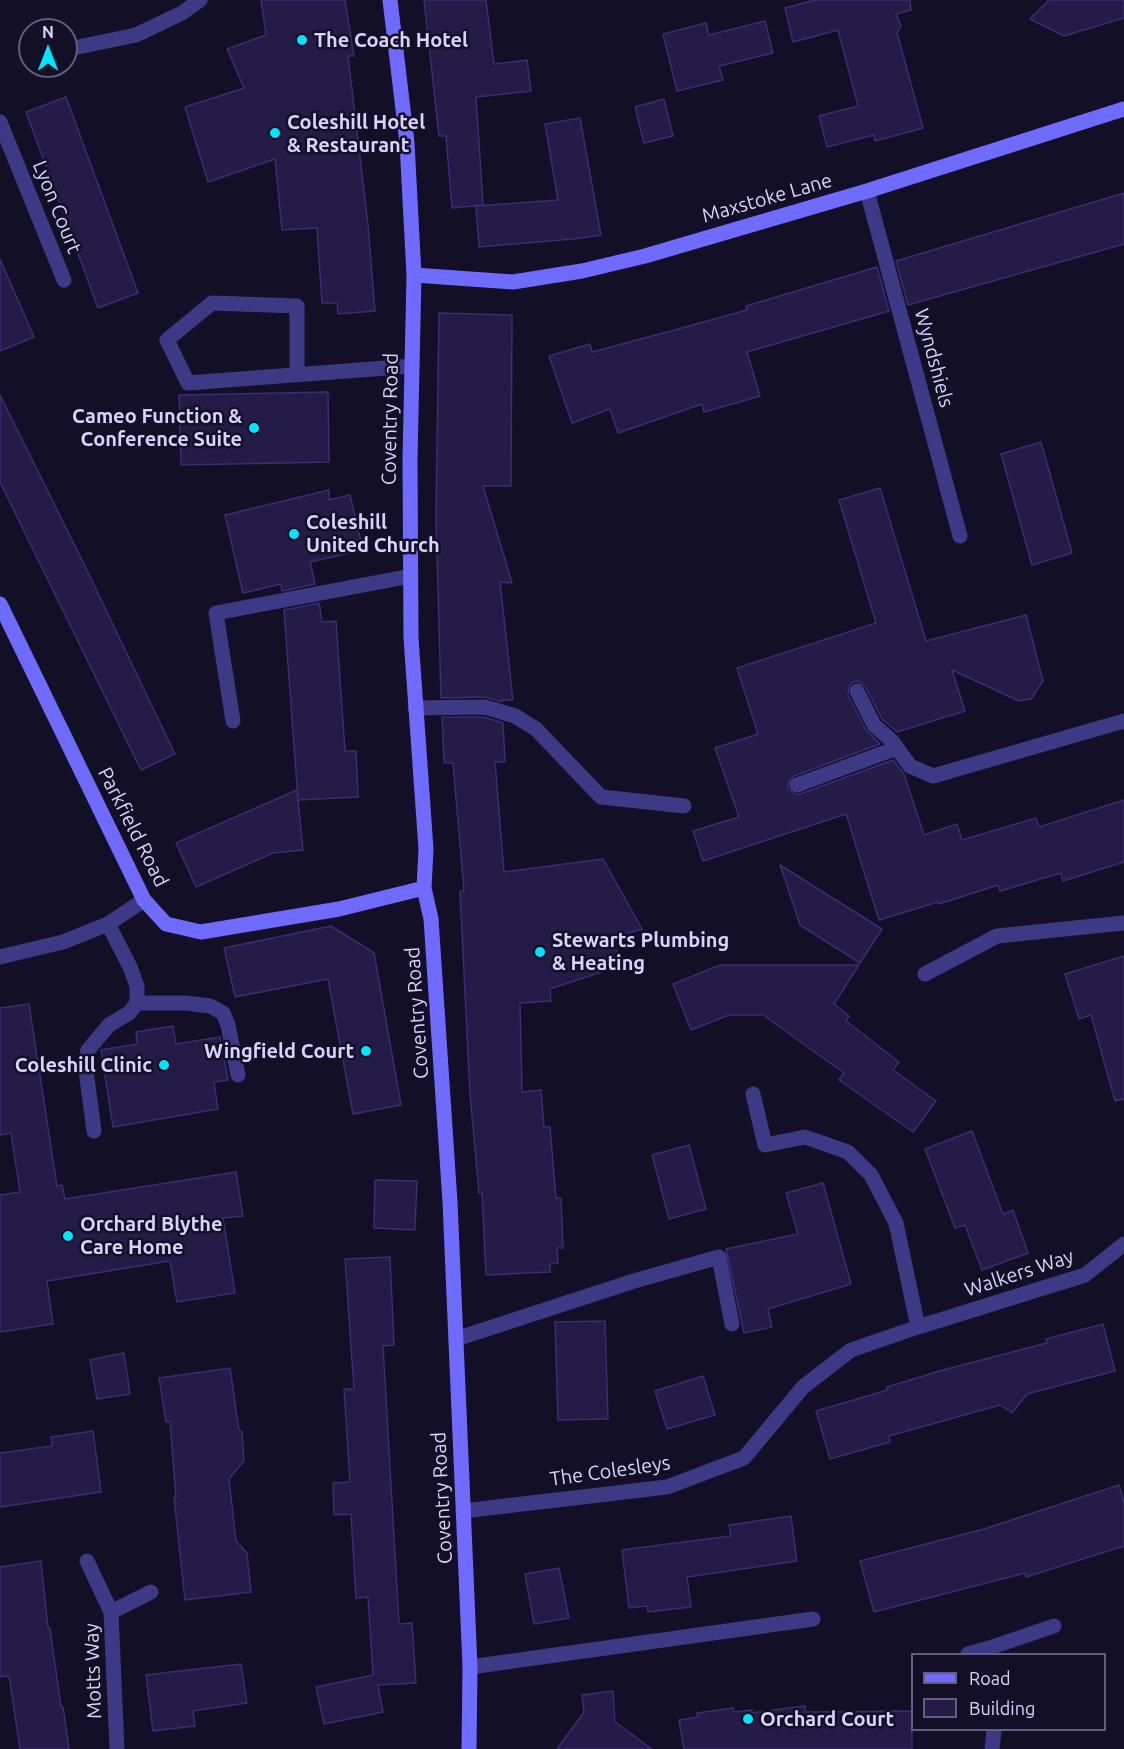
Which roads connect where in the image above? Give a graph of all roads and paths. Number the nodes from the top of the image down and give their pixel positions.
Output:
1 (200, 0) edge
2 (390, 0) edge
3 (78, 47) dead end
4 (1124, 109) edge
5 (0, 122) edge
6 (5, 151) edge
7 (867, 191) junction
8 (414, 275) junction
9 (64, 280) dead end
10 (412, 366) junction
11 (297, 375) junction
12 (960, 536) dead end
13 (411, 576) junction
14 (0, 604) edge
15 (857, 691) dead end
16 (416, 708) junction
17 (1124, 721) edge
18 (233, 722) dead end
19 (897, 748) junction
20 (797, 785) dead end
21 (684, 806) dead end
22 (424, 888) junction
23 (144, 900) junction
24 (1124, 923) edge
25 (108, 924) junction
26 (0, 957) edge
27 (925, 974) dead end
28 (137, 1003) junction
29 (238, 1075) dead end
30 (753, 1094) dead end
31 (94, 1131) dead end
32 (1124, 1244) edge
33 (732, 1324) dead end
34 (918, 1327) junction
35 (456, 1340) junction
36 (463, 1511) junction
37 (87, 1561) dead end
38 (151, 1592) dead end
39 (111, 1612) junction
40 (813, 1619) dead end
41 (1054, 1626) dead end
42 (989, 1651) edge
43 (470, 1667) junction
44 (994, 1731) edge
45 (117, 1749) edge
46 (469, 1749) edge
47 (992, 1749) edge

1 - 3 street
2 - 8 main road, Coventry Road
4 - 7 main road, Maxstoke Lane
5 - 6 street, Lyon Court
6 - 9 street, Lyon Court
7 - 8 main road, Maxstoke Lane
7 - 12 street, Wyndshiels
8 - 10 main road, Coventry Road
10 - 11 street
10 - 13 main road, Coventry Road
11 - 11 street
13 - 16 main road, Coventry Road
13 - 18 street
14 - 23 main road, Parkfield Road
15 - 19 street
16 - 21 street
16 - 22 main road, Coventry Road
17 - 19 street
19 - 20 street
22 - 23 main road, Parkfield Road
22 - 35 main road, Coventry Road
23 - 25 street
24 - 27 street
25 - 26 street
25 - 28 street
28 - 29 street
28 - 31 street
30 - 34 street
32 - 34 street, Walkers Way
33 - 35 street
34 - 36 street, The Colesleys
35 - 36 main road, Coventry Road
36 - 43 main road, Coventry Road
37 - 39 street, Motts Way
38 - 39 street
39 - 45 street, Motts Way
40 - 43 street
41 - 42 street
43 - 46 main road, Coventry Road
44 - 47 street

